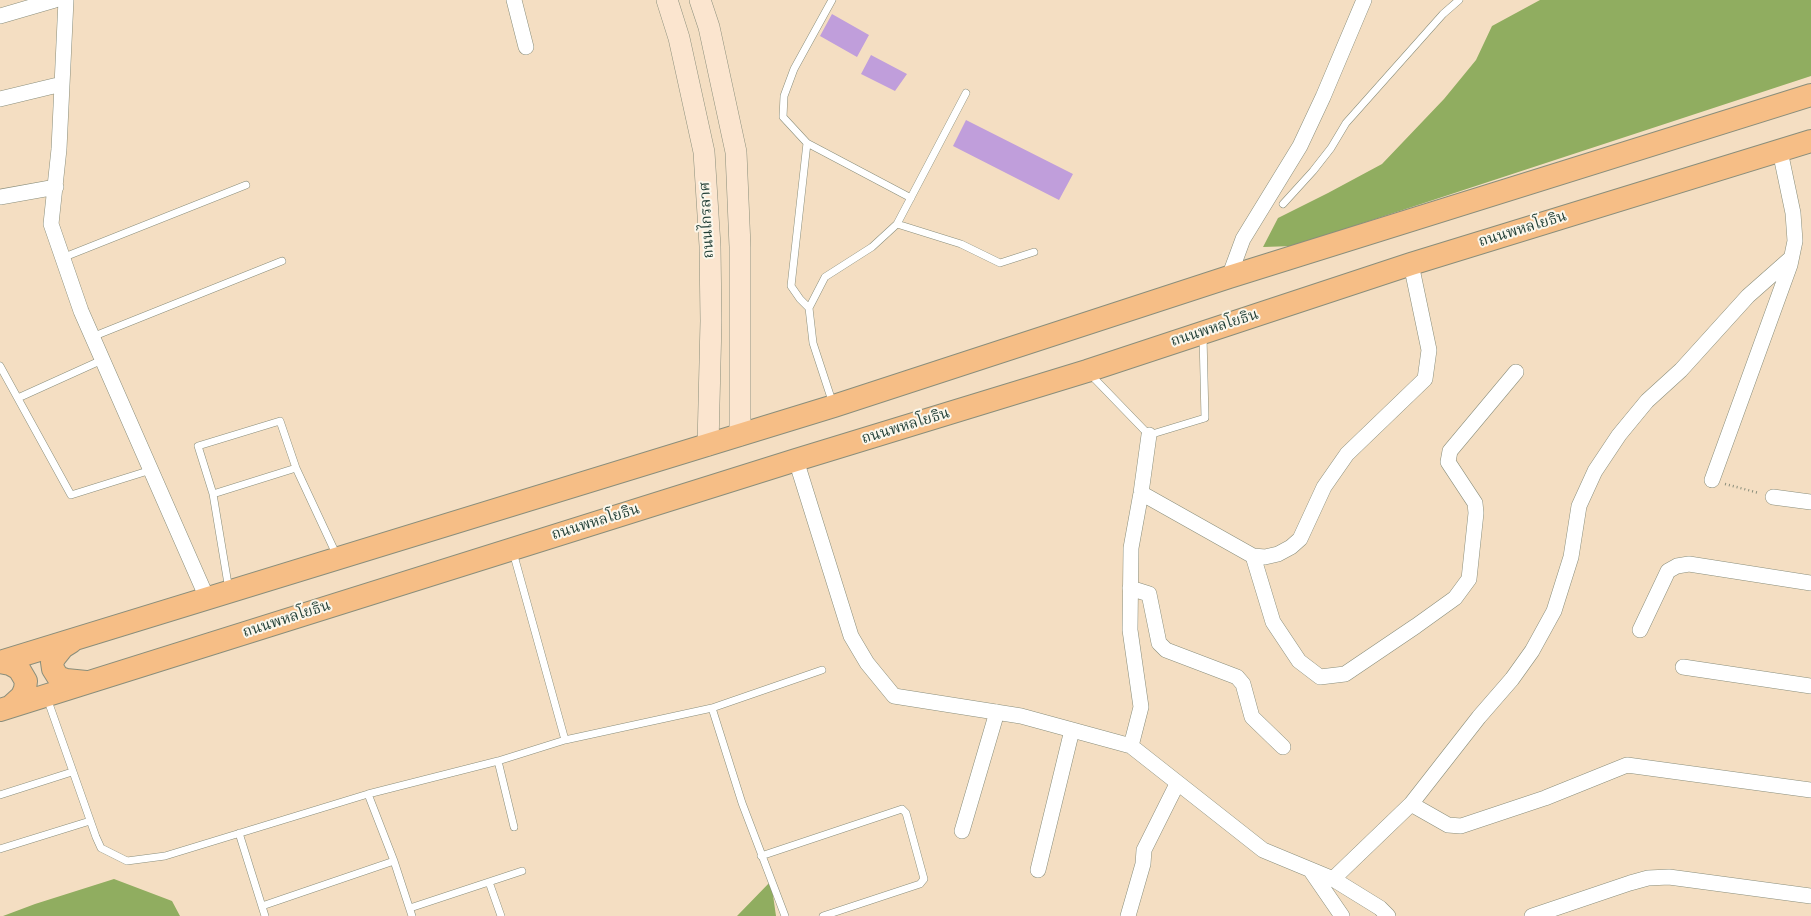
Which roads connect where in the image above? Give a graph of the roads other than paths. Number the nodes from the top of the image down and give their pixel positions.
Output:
1 (56, 0) edge
2 (66, 0) edge
3 (514, 0) edge
4 (667, 0) edge
5 (700, 0) edge
6 (832, 0) edge
7 (1364, 0) edge
8 (1459, 0) edge
9 (0, 16) edge
10 (526, 46) dead end
11 (62, 84) junction
12 (966, 93) dead end
13 (1811, 95) edge
14 (0, 99) edge
15 (1811, 141) edge
16 (807, 143) junction
17 (1780, 151) junction
18 (246, 185) dead end
19 (56, 187) junction
20 (0, 196) edge
21 (911, 198) junction
22 (1283, 204) dead end
23 (897, 224) junction
24 (1034, 252) dead end
25 (62, 258) junction
26 (1791, 258) junction
27 (282, 261) dead end
28 (1411, 264) junction
29 (1229, 277) junction
30 (809, 308) junction
31 (1203, 334) junction
32 (92, 337) junction
33 (102, 360) junction
34 (0, 366) edge
35 (1087, 371) junction
36 (1516, 372) dead end
37 (18, 398) junction
38 (834, 406) junction
39 (740, 435) junction
40 (1149, 435) junction
41 (708, 445) junction
42 (796, 460) junction
43 (296, 468) junction
44 (151, 470) junction
45 (1712, 480) road end
46 (1141, 493) junction
47 (212, 494) junction
48 (1772, 497) road end
49 (1811, 502) edge
50 (512, 549) junction
51 (1253, 556) junction
52 (338, 558) junction
53 (1811, 583) edge
54 (1130, 588) junction
55 (229, 591) junction
56 (207, 598) junction
57 (1640, 630) dead end
58 (76, 639) junction
59 (0, 662) edge
60 (1683, 667) dead end
61 (822, 670) dead end
62 (91, 682) junction
63 (1811, 686) edge
64 (46, 696) junction
65 (712, 708) junction
66 (5, 709) edge
67 (997, 712) junction
68 (1072, 730) junction
69 (565, 740) junction
70 (1130, 746) junction
71 (1282, 747) dead end
72 (498, 761) junction
73 (72, 772) junction
74 (1178, 784) junction
75 (1811, 790) edge
76 (368, 794) junction
77 (0, 795) edge
78 (1411, 804) junction
79 (90, 821) junction
80 (514, 827) dead end
81 (962, 831) dead end
82 (239, 834) junction
83 (0, 849) edge
84 (761, 856) junction
85 (394, 861) junction
86 (1038, 870) dead end
87 (522, 871) dead end
88 (1312, 871) junction
89 (1333, 879) junction
90 (490, 882) junction
91 (1811, 896) edge
92 (262, 906) junction
93 (410, 908) junction
94 (265, 916) edge
95 (412, 916) edge
96 (501, 916) edge
97 (785, 916) edge
98 (823, 916) edge
99 (1128, 916) edge
100 (1342, 916) edge
101 (1388, 916) edge
102 (1532, 916) edge

1 - 9 street
2 - 11 street
3 - 10 street
4 - 41 main road, ถนนไกรลาศ
5 - 39 main road, ถนนไกรลาศ
6 - 16 lane
7 - 29 street
8 - 22 lane
11 - 14 street
11 - 19 street
12 - 21 lane
13 - 29 main road
15 - 17 main road, ถนนพหลโยธิน
16 - 21 lane
16 - 30 lane
17 - 26 street
17 - 28 main road, ถนนพหลโยธิน
18 - 25 lane
19 - 20 street
19 - 25 street
21 - 23 lane
23 - 24 lane
23 - 30 lane
25 - 32 street
26 - 45 street
26 - 78 street
27 - 32 lane
28 - 31 main road, ถนนพหลโยธิน
28 - 51 street
29 - 38 main road
30 - 38 lane
31 - 35 main road, ถนนพหลโยธิน
31 - 40 lane
32 - 33 street
33 - 37 lane
33 - 44 street
34 - 37 lane
35 - 40 lane
35 - 42 main road, ถนนพหลโยธิน
36 - 51 street
37 - 44 lane
38 - 39 main road
39 - 41 main road
40 - 46 street
41 - 52 main road
42 - 50 main road, ถนนพหลโยธิน
42 - 67 street
43 - 47 lane
43 - 47 lane
43 - 52 lane
44 - 56 street
46 - 51 street
46 - 54 street
47 - 55 lane
48 - 49 street
50 - 62 main road, ถนนพหลโยธิน
50 - 69 lane
52 - 55 main road
53 - 57 street
54 - 70 street
54 - 71 street
55 - 56 main road
56 - 58 main road
58 - 59 main road
58 - 62 main road
59 - 66 main road
60 - 63 street
61 - 65 lane
62 - 64 main road, ถนนพหลโยธิน
64 - 66 main road, ถนนพหลโยธิน
64 - 73 lane
65 - 69 lane
65 - 84 lane
67 - 68 street
67 - 81 street
68 - 70 street
68 - 86 street
69 - 72 lane
70 - 74 street
72 - 76 lane
72 - 80 lane
73 - 77 lane
73 - 79 lane
74 - 88 street
74 - 99 street
75 - 78 street
76 - 82 lane
76 - 85 lane
78 - 89 street
79 - 82 lane
79 - 83 lane
82 - 92 lane
84 - 97 lane
84 - 98 lane
85 - 92 lane
85 - 93 lane
87 - 90 lane
88 - 89 street
88 - 100 street
89 - 101 street
90 - 93 lane
90 - 96 lane
91 - 102 street
92 - 94 lane
93 - 95 lane

